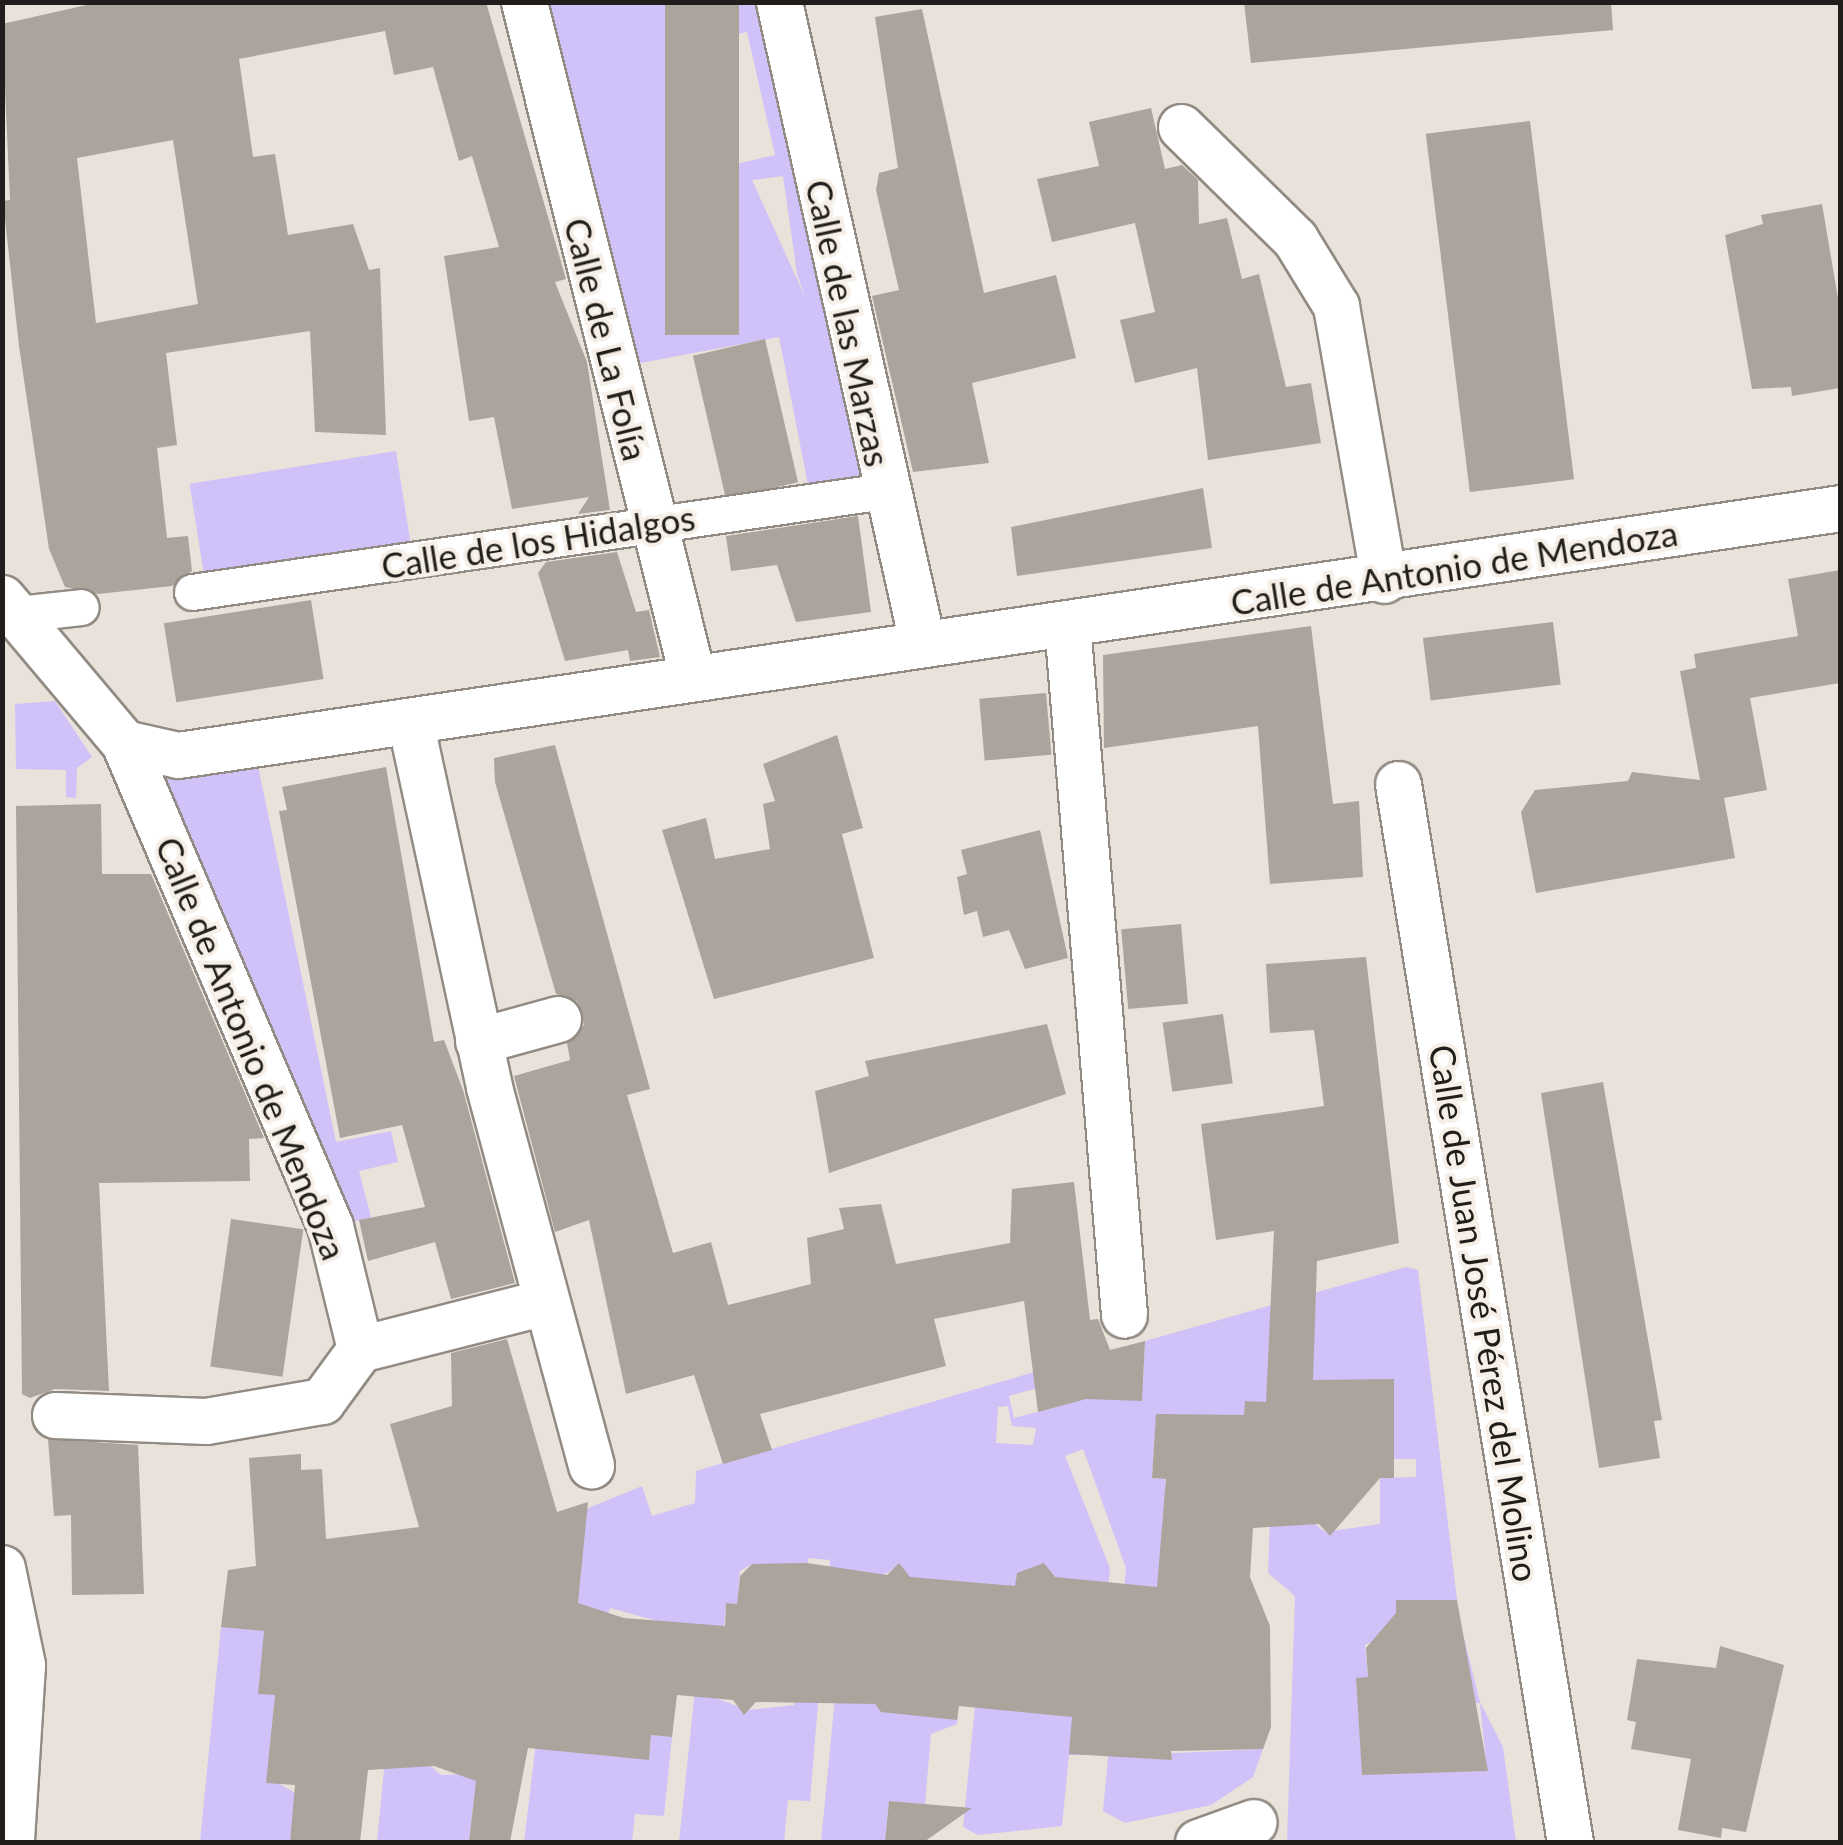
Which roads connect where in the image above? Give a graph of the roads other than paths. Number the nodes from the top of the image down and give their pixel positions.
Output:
1 (524, 2) edge
2 (778, 2) edge
3 (1181, 126) dead end
4 (884, 491) junction
5 (1840, 508) edge
6 (652, 522) junction
7 (1384, 580) junction
8 (192, 592) dead end
9 (10, 606) edge
10 (81, 607) dead end
11 (1067, 624) junction
12 (922, 642) junction
13 (692, 675) junction
14 (410, 721) junction
15 (124, 743) junction
16 (1398, 784) dead end
17 (558, 1018) dead end
18 (478, 1041) junction
19 (545, 1302) junction
20 (1124, 1315) dead end
21 (360, 1349) junction
22 (55, 1415) dead end
23 (591, 1465) dead end
24 (2, 1568) edge
25 (1254, 1822) dead end
26 (11, 1842) edge
27 (1198, 1842) edge
28 (1570, 1842) edge

1 - 6 street, Calle de La Folía
2 - 4 street, Calle de las Marzas
3 - 7 street
4 - 6 street, Calle de los Hidalgos
4 - 12 street, Calle de las Marzas
5 - 7 street, Calle de Antonio de Mendoza
6 - 8 street, Calle de los Hidalgos
6 - 13 street, Calle de La Folía
7 - 11 street, Calle de Antonio de Mendoza
9 - 10 street
9 - 15 street, Calle de Antonio de Mendoza
11 - 12 street, Calle de Antonio de Mendoza
11 - 20 street
12 - 13 street, Calle de Antonio de Mendoza
13 - 14 street, Calle de Antonio de Mendoza
14 - 15 street, Calle de Antonio de Mendoza
14 - 18 street
15 - 21 street, Calle de Antonio de Mendoza
16 - 28 street, Calle de Juan José Pérez del Molino
17 - 18 street
18 - 19 street
19 - 21 street
19 - 23 street
21 - 22 street
24 - 26 street
25 - 27 street

